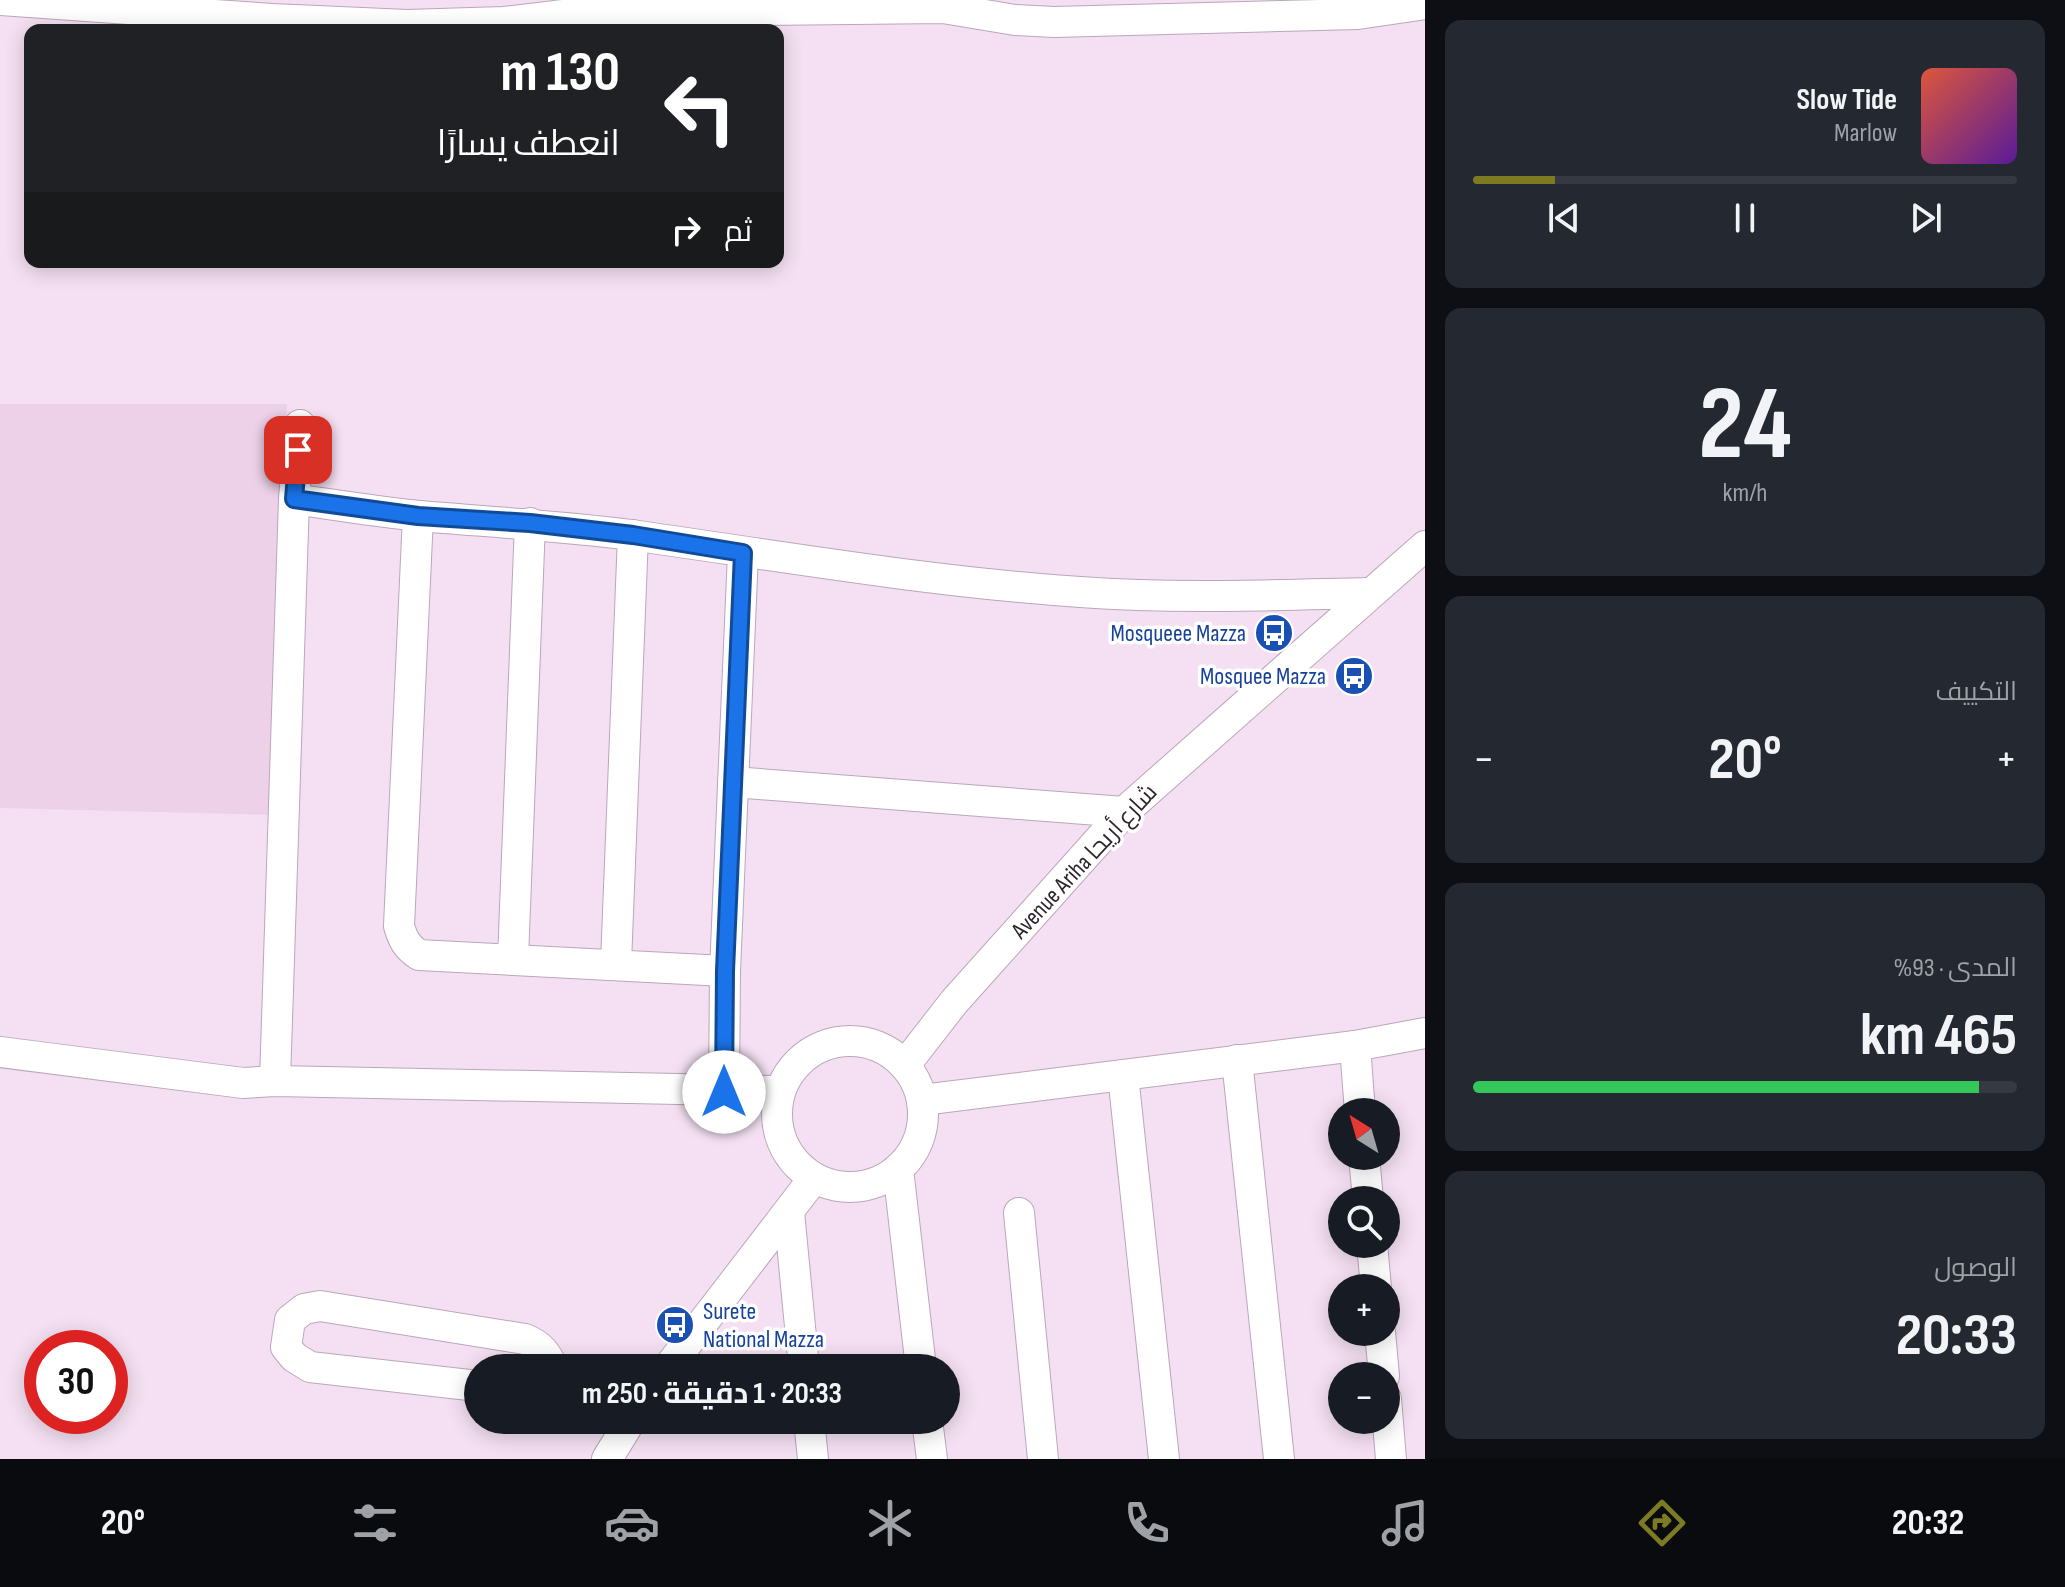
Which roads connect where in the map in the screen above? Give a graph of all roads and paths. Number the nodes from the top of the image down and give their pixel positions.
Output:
1 (0, 0) edge
2 (1425, 4) edge
3 (273, 10) edge
4 (398, 24) edge
5 (439, 24) edge
6 (300, 425) dead end
7 (294, 499) junction
8 (418, 516) junction
9 (530, 523) junction
10 (633, 535) junction
11 (1425, 550) edge
12 (743, 553) junction
13 (1370, 593) junction
14 (733, 782) junction
15 (1124, 812) junction
16 (513, 959) junction
17 (616, 963) junction
18 (725, 971) junction
19 (1425, 1033) edge
20 (1355, 1046) junction
21 (0, 1052) edge
22 (1237, 1060) junction
23 (905, 1065) junction
24 (1123, 1075) junction
25 (275, 1081) junction
26 (780, 1091) junction
27 (724, 1092) junction
28 (1359, 1098) edge
29 (922, 1100) junction
30 (898, 1169) junction
31 (814, 1178) junction
32 (789, 1212) junction
33 (1019, 1213) dead end
34 (547, 1354) edge
35 (679, 1354) edge
36 (803, 1354) edge
37 (919, 1354) edge
38 (464, 1384) edge
39 (622, 1434) edge
40 (810, 1434) edge
41 (929, 1434) edge
42 (1389, 1434) edge
43 (607, 1459) edge
44 (813, 1459) edge
45 (932, 1459) edge
46 (1043, 1459) edge
47 (1164, 1459) edge
48 (1279, 1459) edge
49 (1391, 1459) edge

1 - 3 street
2 - 5 street
3 - 4 street
6 - 7 street
7 - 8 street
7 - 25 street
8 - 9 street
8 - 16 street
9 - 10 street
9 - 16 street
10 - 12 street
10 - 17 street
11 - 13 street, Avenue Ariha شارع أريحا
12 - 13 street
12 - 14 street
13 - 15 street, Avenue Ariha شارع أريحا
14 - 15 street
14 - 18 street
15 - 23 street, Avenue Ariha شارع أريحا
16 - 17 street
17 - 18 street
18 - 27 street
19 - 20 street
20 - 22 street
20 - 28 street
21 - 25 street
22 - 24 street
22 - 48 street
23 - 26 street
23 - 29 street
24 - 29 street
24 - 47 street
25 - 27 street
26 - 27 street
26 - 31 street
29 - 30 street
30 - 31 street
30 - 37 street
31 - 32 street
32 - 35 street
32 - 36 street
33 - 46 street
34 - 38 street
39 - 43 street
40 - 44 street
41 - 45 street
42 - 49 street

